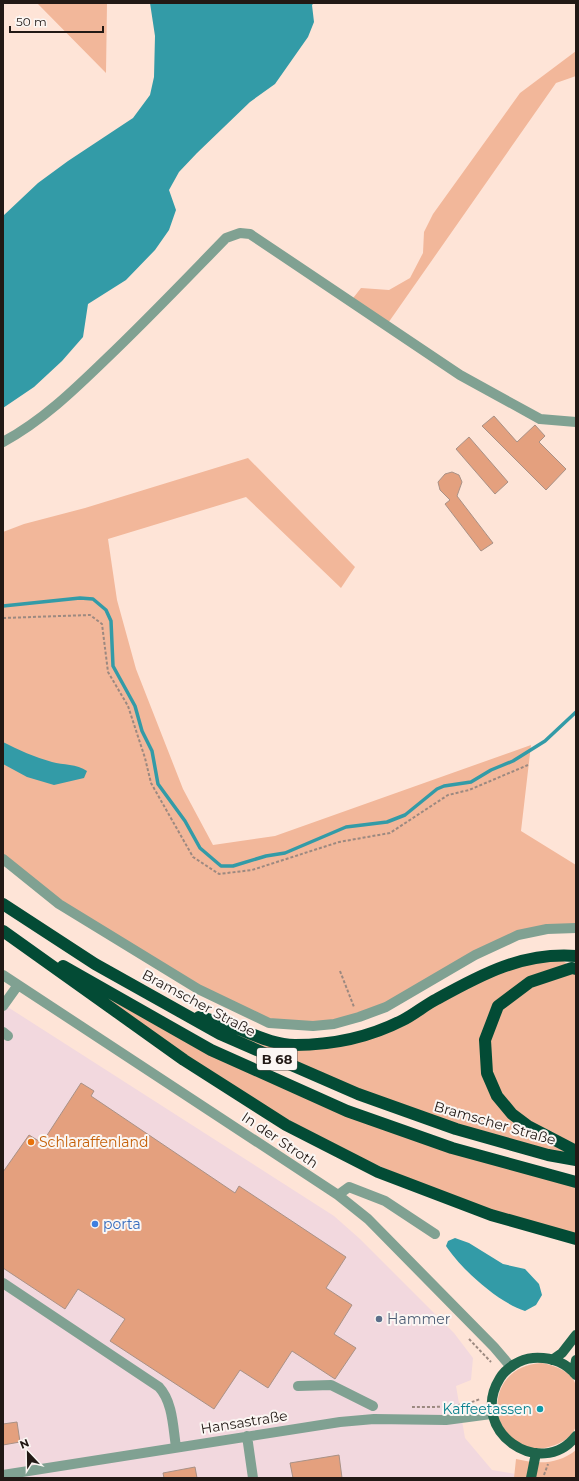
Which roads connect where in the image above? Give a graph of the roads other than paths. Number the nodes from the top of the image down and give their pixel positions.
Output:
1 (576, 422) edge
2 (3, 442) edge
3 (3, 859) edge
4 (3, 904) edge
5 (576, 928) edge
6 (4, 932) edge
7 (576, 956) edge
8 (576, 969) edge
9 (3, 975) edge
10 (18, 985) junction
11 (3, 1006) edge
12 (184, 1014) junction
13 (576, 1151) edge
14 (576, 1160) edge
15 (576, 1182) edge
16 (338, 1195) junction
17 (435, 1234) dead end
18 (576, 1238) edge
19 (3, 1283) edge
20 (576, 1335) edge
21 (552, 1360) junction
22 (576, 1360) edge
23 (511, 1367) junction
24 (575, 1374) edge
25 (298, 1386) dead end
26 (373, 1406) dead end
27 (492, 1414) junction
28 (247, 1436) junction
29 (576, 1436) edge
30 (176, 1447) junction
31 (536, 1453) junction
32 (3, 1475) edge
33 (253, 1478) edge
34 (530, 1478) edge

1 - 2 street
3 - 5 street
4 - 12 highway, Bramscher Straße / B 68
6 - 15 highway, B 68
6 - 18 highway
7 - 12 highway
8 - 13 highway
9 - 10 street, In der Stroth
10 - 11 street
10 - 16 street, In der Stroth
12 - 14 highway, Bramscher Straße / B 68
16 - 17 street
16 - 23 street, In der Stroth
19 - 30 street
20 - 21 main road
21 - 23 main road
21 - 24 main road
22 - 24 main road
23 - 27 main road
25 - 26 street
27 - 28 street, Hansastraße
27 - 31 main road
28 - 30 street, Hansastraße
28 - 33 street
29 - 31 main road
30 - 32 street, Hansastraße
31 - 34 main road

